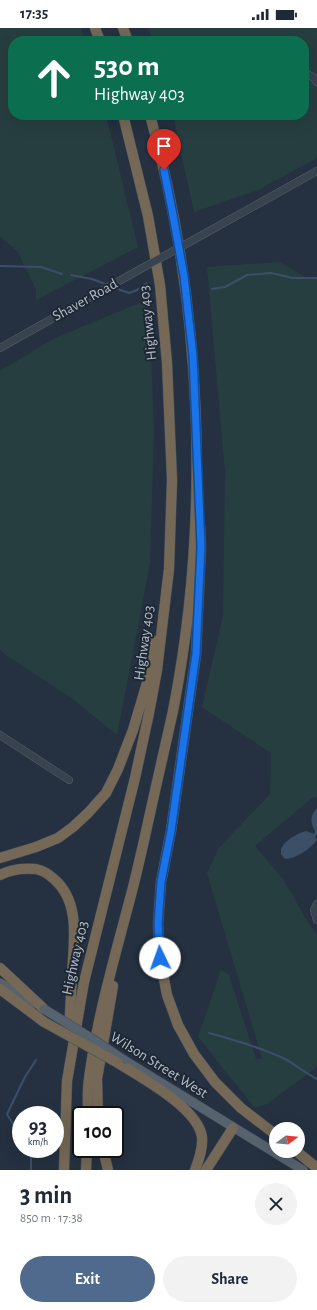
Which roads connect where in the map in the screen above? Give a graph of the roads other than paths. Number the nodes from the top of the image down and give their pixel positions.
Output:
1 (309, 75) edge
2 (317, 82) edge
3 (124, 120) edge
4 (151, 120) edge
5 (317, 171) edge
6 (0, 348) edge
7 (197, 465) junction
8 (172, 480) junction
9 (0, 735) edge
10 (69, 780) dead end
11 (0, 858) edge
12 (0, 874) edge
13 (136, 875) junction
14 (317, 904) edge
15 (317, 920) edge
16 (0, 968) edge
17 (0, 983) edge
18 (0, 989) edge
19 (44, 1009) junction
20 (121, 1062) junction
21 (67, 1081) junction
22 (88, 1106) edge
23 (98, 1106) edge
24 (233, 1128) junction
25 (269, 1129) edge
26 (87, 1158) edge
27 (105, 1158) edge
28 (305, 1158) edge
29 (317, 1168) edge
30 (64, 1170) edge
31 (86, 1170) edge
32 (108, 1170) edge
33 (195, 1170) edge
34 (206, 1170) edge
35 (303, 1170) edge

1 - 2 street
3 - 8 highway, Highway 403
4 - 7 highway
5 - 6 street, Shaver Road, bridge
7 - 13 highway
7 - 25 highway
8 - 11 highway
8 - 21 highway, Highway 403
9 - 10 street
12 - 21 highway
13 - 22 highway
13 - 23 highway
14 - 15 street
16 - 19 highway
17 - 19 main road, Wilson Street West
18 - 20 highway, bridge
19 - 20 main road, Wilson Street West, bridge
20 - 24 main road, Wilson Street West
20 - 33 highway
21 - 30 highway, Highway 403
24 - 34 highway
24 - 35 main road, Wilson Street West
26 - 31 highway
27 - 32 highway
28 - 29 highway

